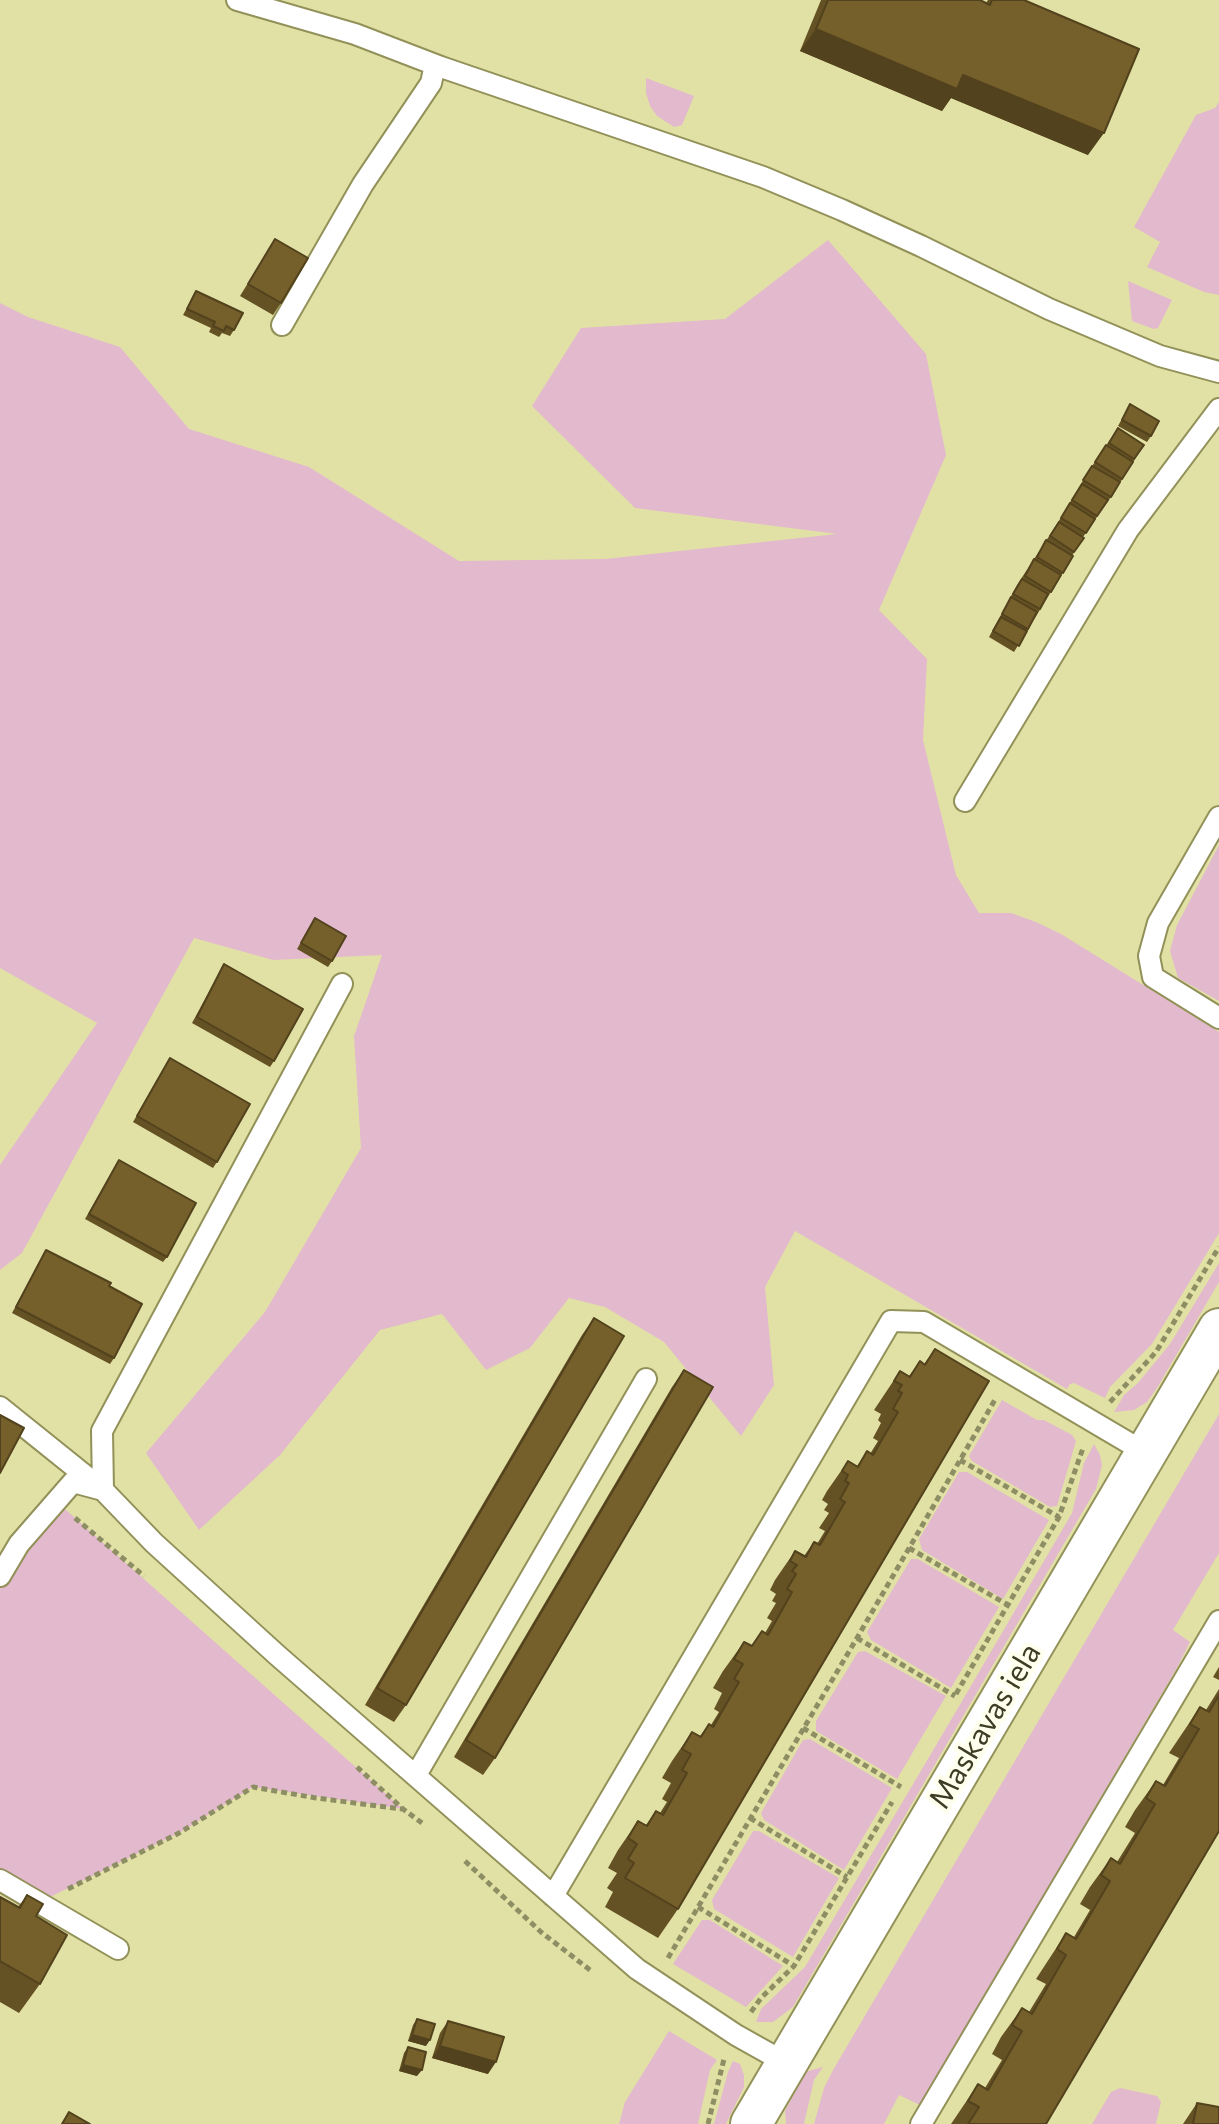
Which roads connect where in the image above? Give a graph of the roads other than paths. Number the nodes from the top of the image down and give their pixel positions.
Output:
1 (237, 0) edge
2 (435, 65) junction
3 (282, 325) dead end
4 (1219, 372) edge
5 (1219, 409) edge
6 (965, 801) dead end
7 (1219, 817) edge
8 (342, 984) dead end
9 (1219, 1018) edge
10 (1219, 1329) edge
11 (646, 1379) dead end
12 (0, 1407) edge
13 (1146, 1453) junction
14 (103, 1490) junction
15 (0, 1576) edge
16 (1219, 1621) edge
17 (416, 1775) junction
18 (0, 1880) edge
19 (553, 1896) junction
20 (118, 1949) dead end
21 (786, 2063) junction
22 (751, 2124) edge
23 (921, 2124) edge

1 - 2 lane
2 - 3 lane
2 - 4 lane
5 - 6 lane
7 - 9 lane
8 - 14 lane
10 - 13 street, Maskavas iela
11 - 17 lane
12 - 14 lane
13 - 19 lane
13 - 21 street, Maskavas iela
14 - 15 lane
14 - 17 lane
16 - 23 lane
17 - 19 lane
18 - 20 lane
19 - 21 lane
21 - 22 street, Maskavas iela

